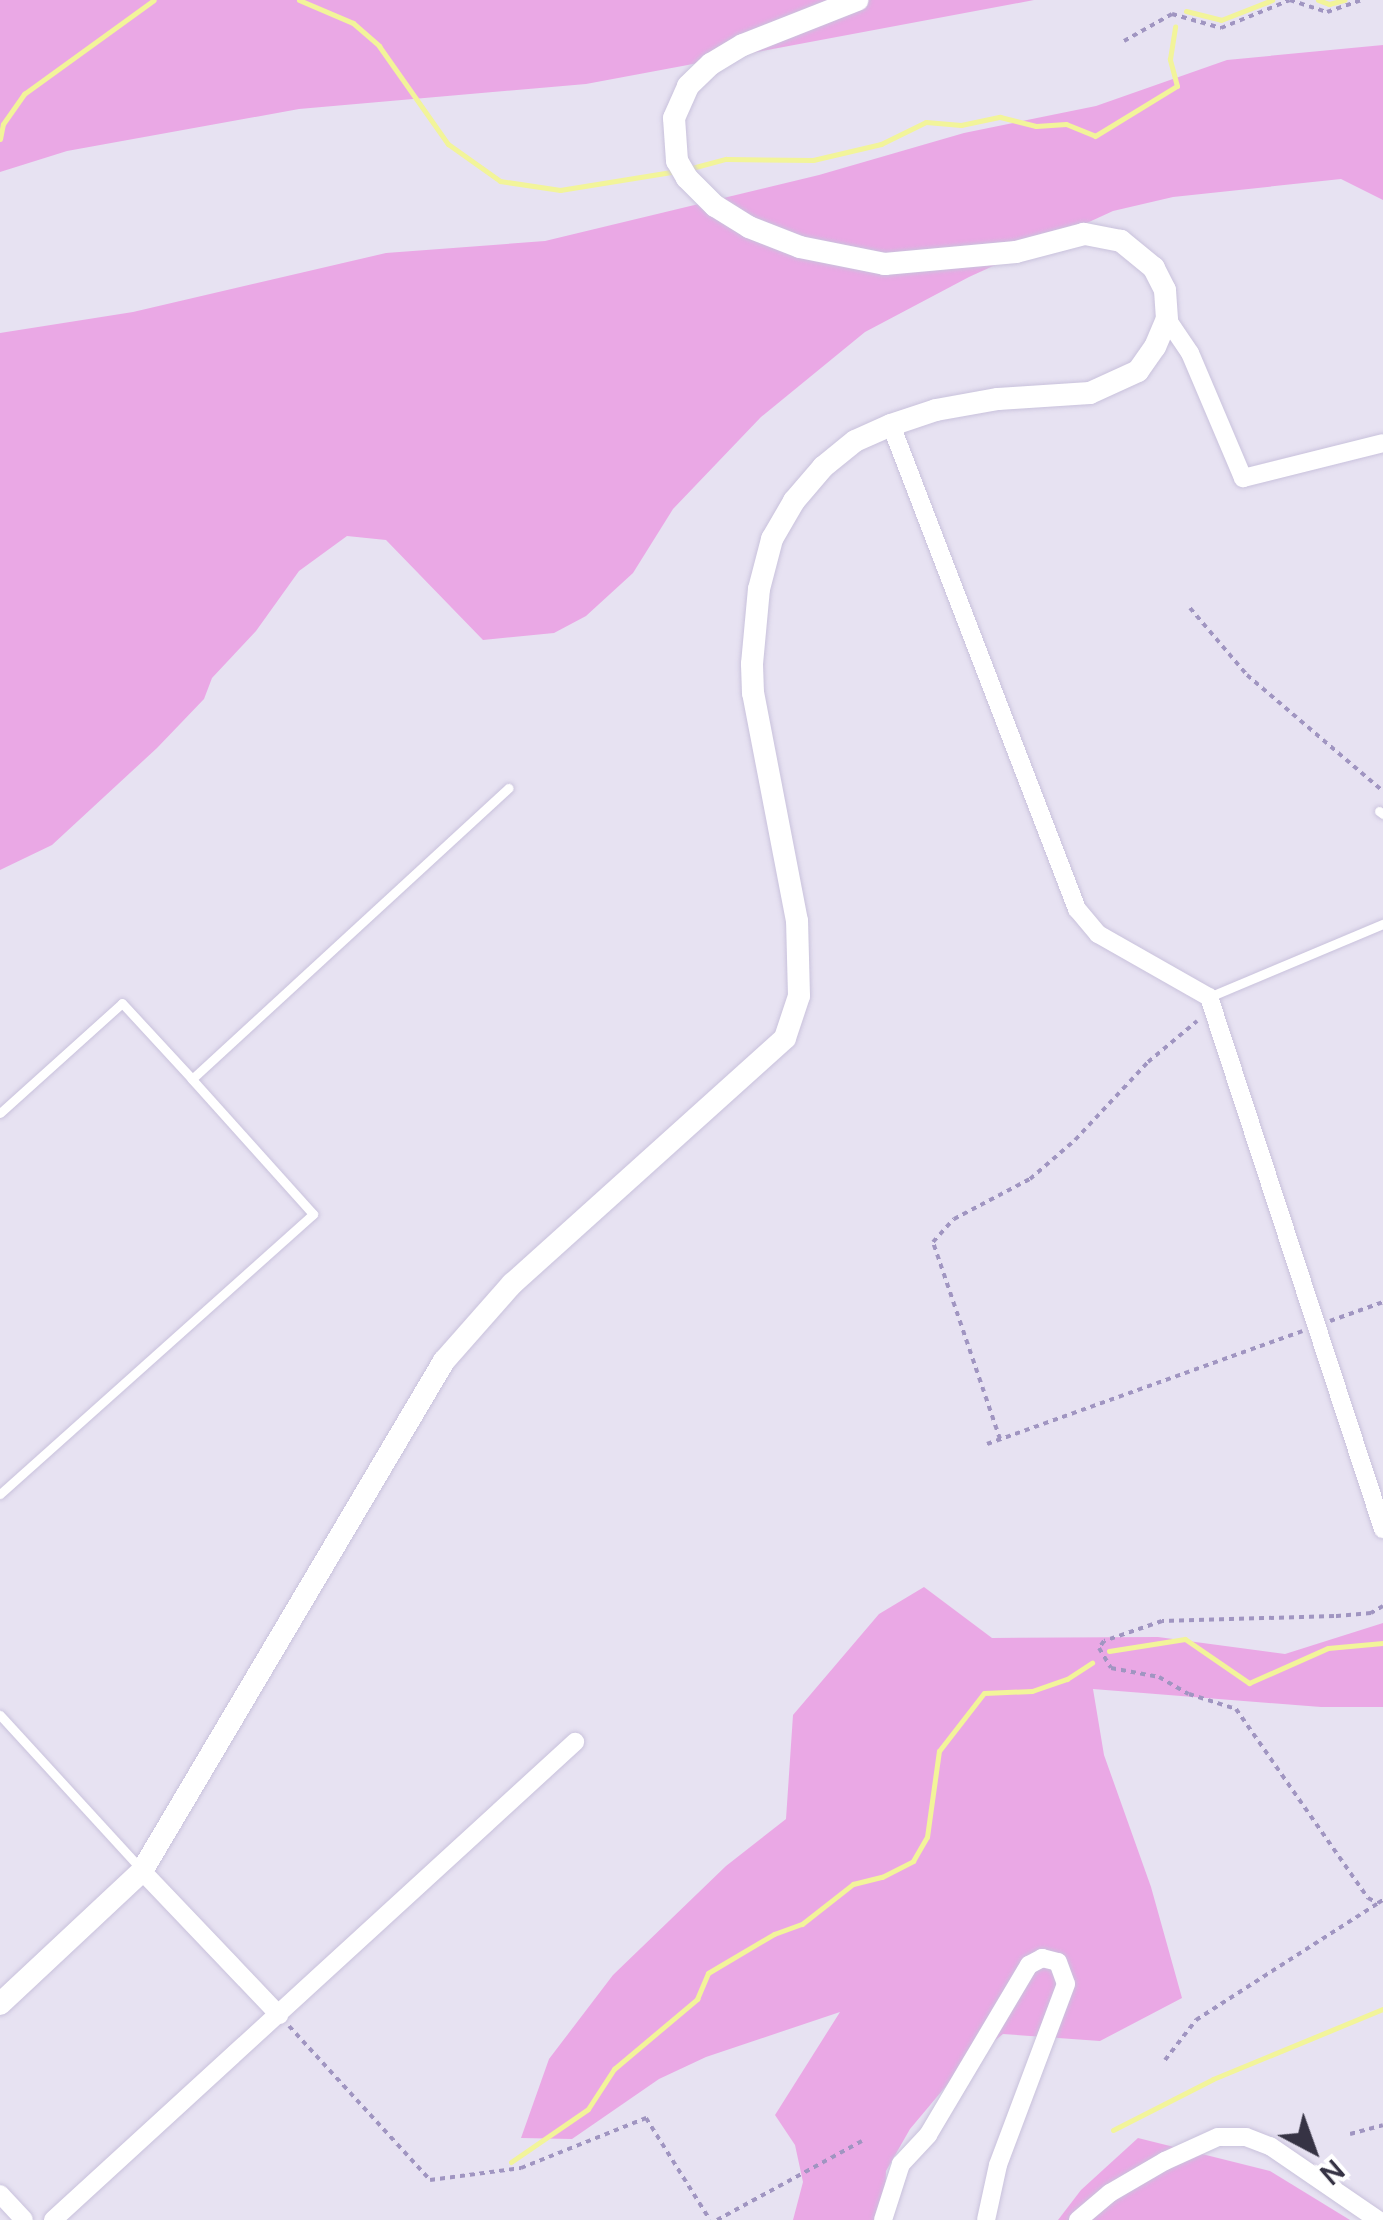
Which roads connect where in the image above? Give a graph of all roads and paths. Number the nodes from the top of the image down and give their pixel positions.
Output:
1 (857, 0) edge
2 (1362, 0) edge
3 (1124, 41) dead end
4 (1167, 319) junction
5 (891, 425) junction
6 (1383, 443) edge
7 (1190, 608) dead end
8 (508, 788) dead end
9 (1383, 791) edge
10 (1383, 924) edge
11 (1212, 1005) junction
12 (194, 1080) junction
13 (0, 1113) edge
14 (1383, 1302) edge
15 (1319, 1324) junction
16 (1000, 1440) junction
17 (987, 1444) dead end
18 (0, 1494) edge
19 (1383, 1529) edge
20 (1383, 1606) edge
21 (0, 1716) edge
22 (575, 1742) dead end
23 (142, 1871) junction
24 (1380, 1901) edge
25 (0, 2004) edge
26 (279, 2016) junction
27 (1165, 2060) dead end
28 (1383, 2125) edge
29 (1350, 2134) dead end
30 (862, 2142) dead end
31 (0, 2194) edge
32 (24, 2220) edge
33 (52, 2220) edge
34 (714, 2220) edge
35 (883, 2220) edge
36 (986, 2220) edge
37 (1078, 2220) edge
38 (1378, 2220) edge

1 - 4 street
2 - 3 path
4 - 5 street
4 - 6 street
5 - 11 street
5 - 23 street
7 - 9 path
8 - 12 lane
10 - 11 lane
11 - 15 street
11 - 16 path
12 - 13 lane
12 - 18 lane
14 - 15 path
15 - 16 path
15 - 19 street
16 - 17 path
20 - 24 path
21 - 23 lane
22 - 26 street
23 - 25 street
23 - 26 street
24 - 27 path
26 - 33 street
26 - 34 path
28 - 29 path
30 - 34 path
31 - 32 street
35 - 36 street
37 - 38 street

